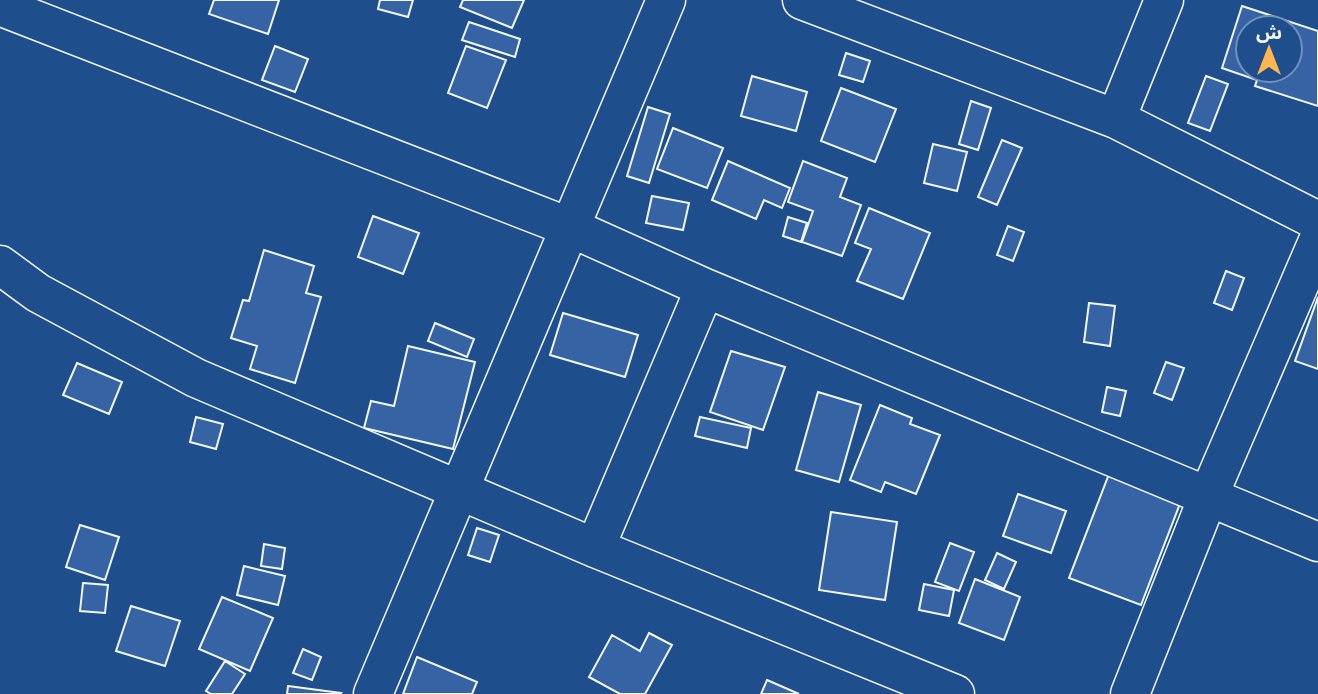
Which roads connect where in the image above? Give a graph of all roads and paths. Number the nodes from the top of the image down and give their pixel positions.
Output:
1 (666, 0) edge
2 (802, 0) edge
3 (1164, 0) edge
4 (2, 6) edge
5 (1116, 119) junction
6 (1318, 220) edge
7 (569, 227) junction
8 (1318, 242) edge
9 (0, 265) edge
10 (705, 288) junction
11 (458, 491) junction
12 (1208, 497) junction
13 (1318, 541) edge
14 (595, 548) junction
15 (373, 694) edge
16 (955, 694) edge
17 (1130, 694) edge

1 - 7 street
2 - 5 street
3 - 5 street
4 - 7 street
5 - 6 street
7 - 10 street
7 - 11 street
8 - 12 street
9 - 11 street
10 - 12 street
10 - 14 street
11 - 14 street
11 - 15 street
12 - 13 street
12 - 17 street
14 - 16 street

